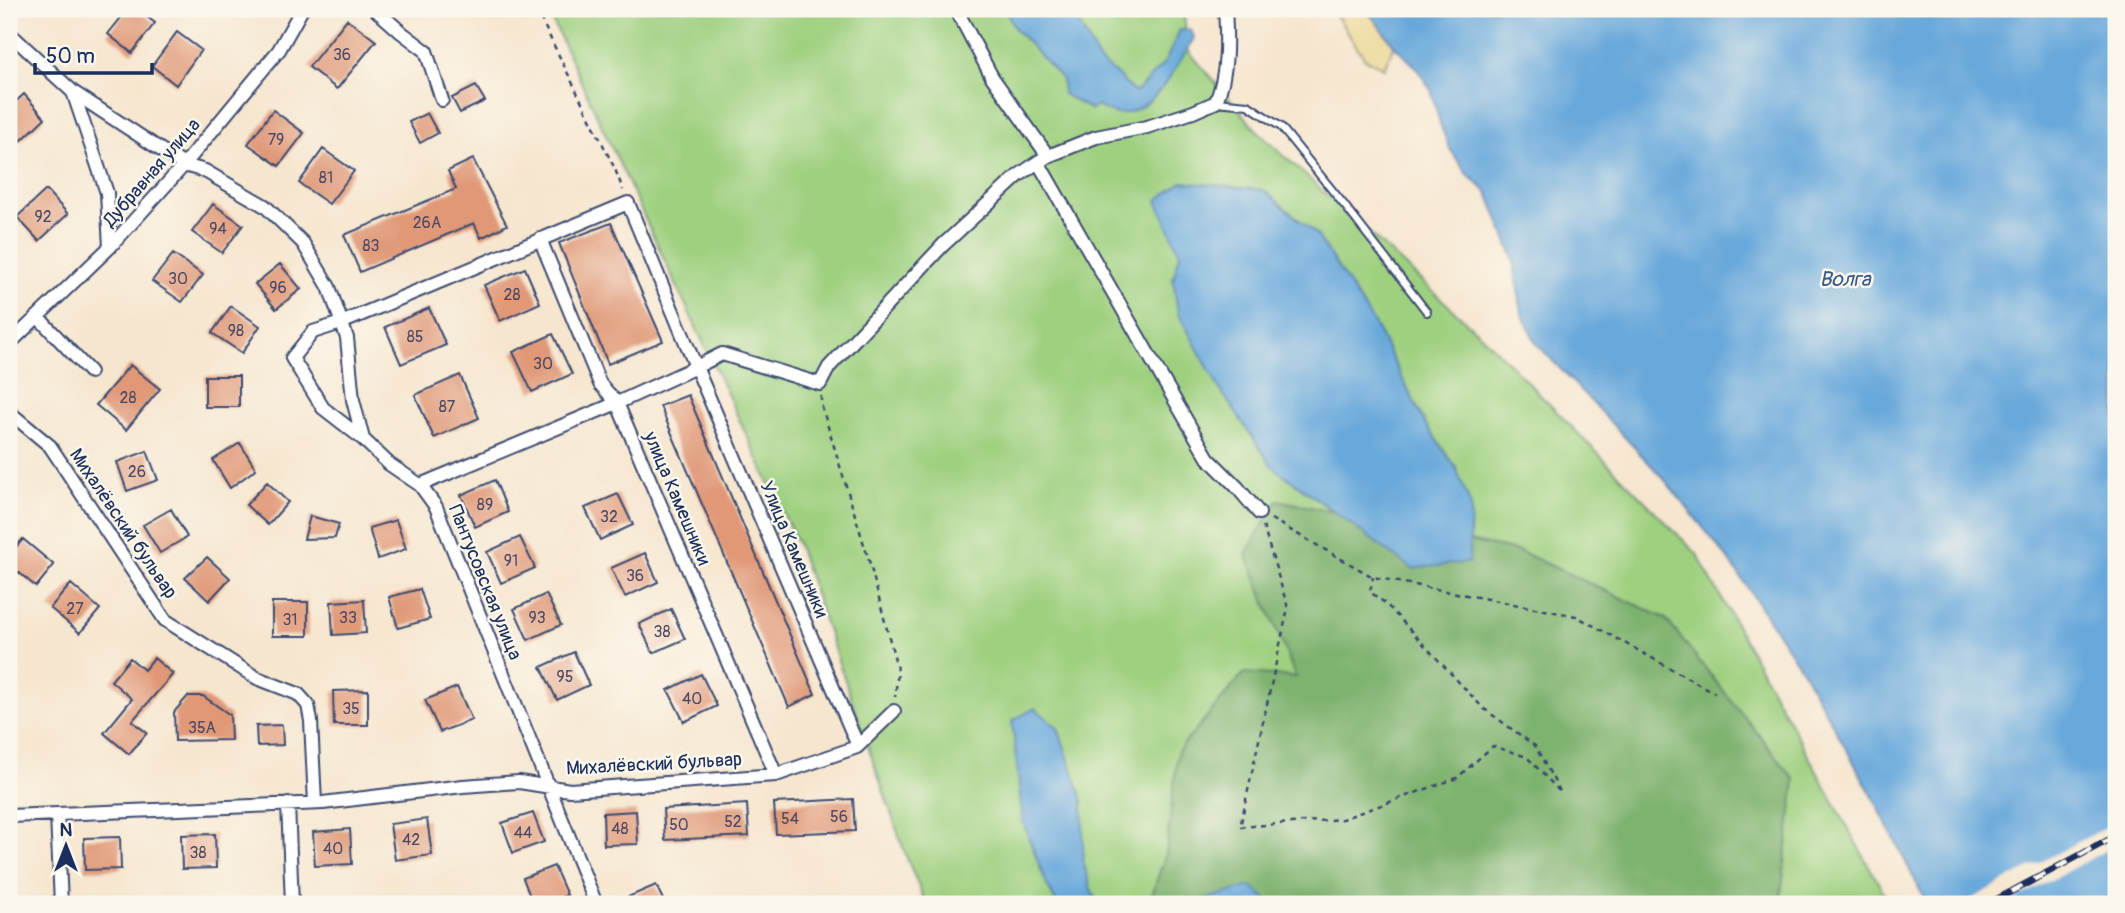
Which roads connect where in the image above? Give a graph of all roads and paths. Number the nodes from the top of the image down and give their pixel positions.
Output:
1 (302, 9) edge
2 (375, 9) edge
3 (536, 9) edge
4 (956, 9) edge
5 (1225, 9) edge
6 (9, 33) edge
7 (73, 92) junction
8 (442, 100) dead end
9 (1216, 102) junction
10 (1043, 159) junction
11 (184, 165) junction
12 (628, 203) junction
13 (540, 239) junction
14 (110, 247) junction
15 (1427, 312) dead end
16 (38, 317) junction
17 (341, 323) junction
18 (9, 344) edge
19 (696, 367) junction
20 (90, 372) dead end
21 (820, 384) junction
22 (617, 403) junction
23 (9, 412) edge
24 (363, 439) junction
25 (419, 485) junction
26 (1259, 513) junction
27 (1373, 577) junction
28 (1715, 693) dead end
29 (894, 711) joint
30 (858, 746) junction
31 (776, 775) junction
32 (549, 787) junction
33 (315, 803) junction
34 (288, 804) junction
35 (57, 815) junction
36 (9, 816) edge
37 (61, 904) edge
38 (292, 904) edge
39 (596, 904) edge

1 - 11 street, Дубравная улица
2 - 8 street
3 - 12 path
4 - 10 street
5 - 9 street
6 - 7 street
7 - 11 street
7 - 14 street
9 - 10 street
9 - 15 lane
10 - 21 street
10 - 26 street
11 - 14 street, Дубравная улица
11 - 17 street
12 - 13 street
12 - 19 street, Улица Камешники
13 - 17 street
13 - 22 street, улица Камешники
14 - 16 street, Дубравная улица
16 - 18 street, Дубравная улица
16 - 20 street
17 - 24 street
17 - 24 street, Пантусовская улица
19 - 21 street
19 - 22 street
19 - 30 street, Улица Камешники
21 - 29 path
22 - 25 street
22 - 31 street, улица Камешники
23 - 33 street, Михалёвский бульвар
24 - 25 street, Пантусовская улица
25 - 32 street, Пантусовская улица
26 - 27 path
26 - 27 path
27 - 28 path
29 - 30 street, Михалёвский бульвар
30 - 31 street, Михалёвский бульвар
31 - 32 street, Михалёвский бульвар
32 - 33 street, Михалёвский бульвар
32 - 39 street, Пантусовская улица
33 - 34 street, Михалёвский бульвар
34 - 35 street, Михалёвский бульвар
34 - 38 street
35 - 36 street, Михалёвский бульвар
35 - 37 street

